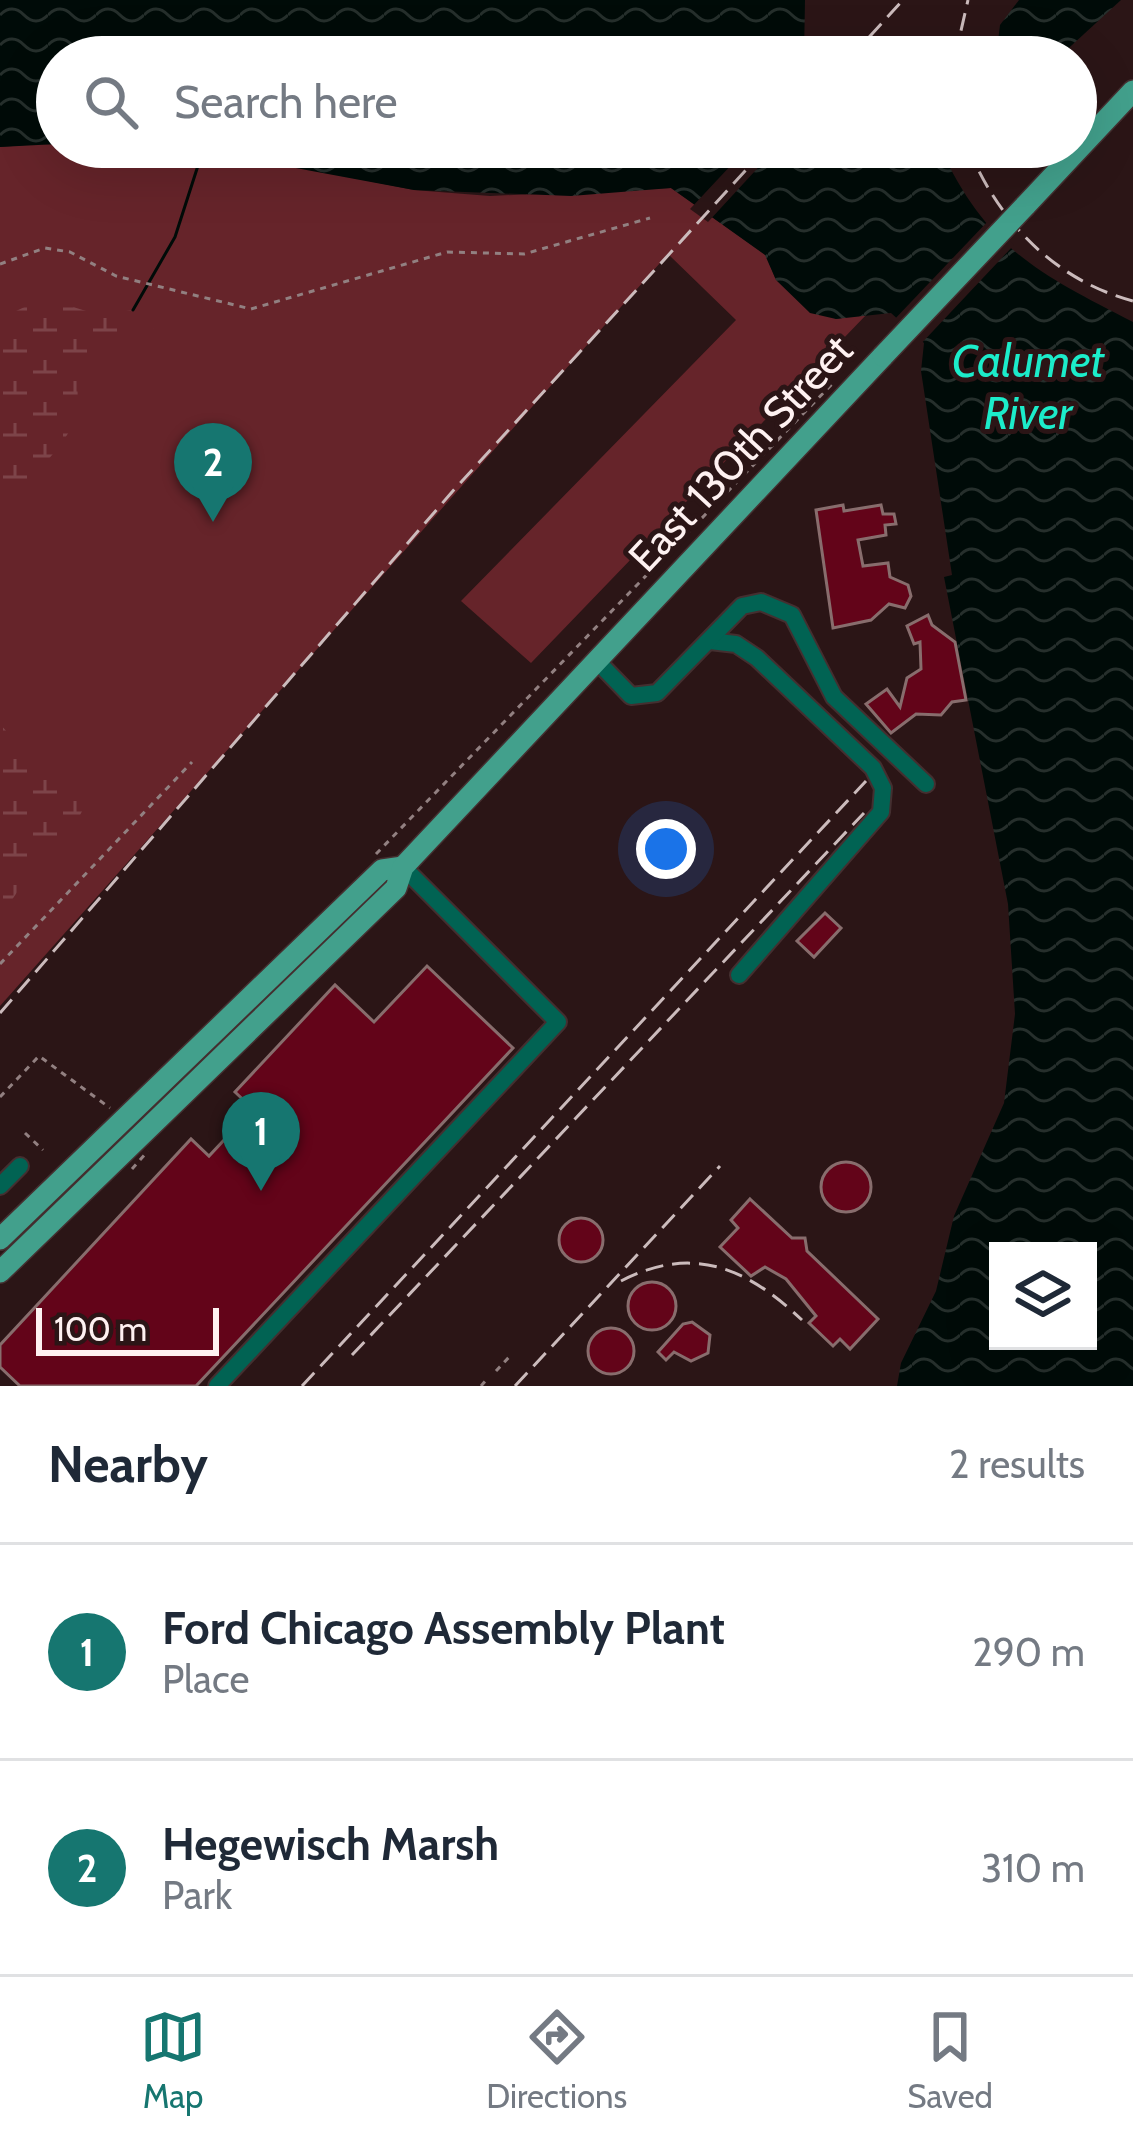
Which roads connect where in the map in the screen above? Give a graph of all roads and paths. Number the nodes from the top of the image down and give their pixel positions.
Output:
1 (1133, 91) edge
2 (1097, 129) edge
3 (1061, 168) edge
4 (650, 218) dead end
5 (0, 264) edge
6 (836, 380) dead end
7 (710, 641) junction
8 (598, 662) junction
9 (192, 762) dead end
10 (926, 784) dead end
11 (404, 867) junction
12 (363, 869) dead end
13 (0, 964) edge
14 (739, 975) dead end
15 (0, 1097) edge
16 (112, 1109) dead end
17 (25, 1133) dead end
18 (44, 1150) dead end
19 (20, 1166) dead end
20 (0, 1186) edge
21 (0, 1239) edge
22 (0, 1272) edge
23 (511, 1355) dead end
24 (496, 1371) dead end
25 (488, 1379) dead end
26 (217, 1386) edge
27 (481, 1386) edge

1 - 2 main road, East 130th Street, bridge
3 - 8 main road, East 130th Street, bridge
4 - 5 path
6 - 12 path
7 - 8 lane
7 - 10 lane
7 - 14 lane
8 - 11 main road, East 130th Street
9 - 13 path
11 - 21 main road, East 130th Street
11 - 22 main road, East 130th Street
11 - 26 lane
15 - 16 path
17 - 18 path
19 - 20 lane
23 - 24 path
25 - 27 path

